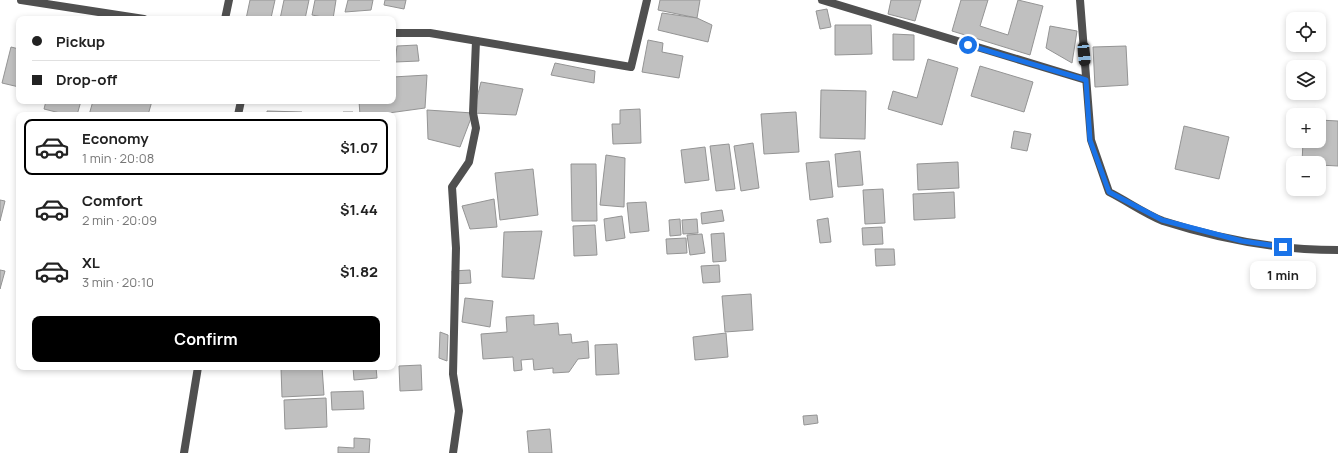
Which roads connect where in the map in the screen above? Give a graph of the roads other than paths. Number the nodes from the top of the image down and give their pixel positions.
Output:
1 (21, 0) edge
2 (229, 0) edge
3 (647, 0) edge
4 (822, 0) edge
5 (1080, 0) edge
6 (125, 16) edge
7 (226, 16) edge
8 (396, 33) edge
9 (476, 41) junction
10 (1086, 80) junction
11 (1338, 250) edge
12 (198, 370) edge
13 (184, 453) edge
14 (453, 453) edge

1 - 6 street
2 - 7 street
3 - 9 street
4 - 10 street
5 - 10 street
8 - 9 street
9 - 14 street
10 - 11 street
12 - 13 street

